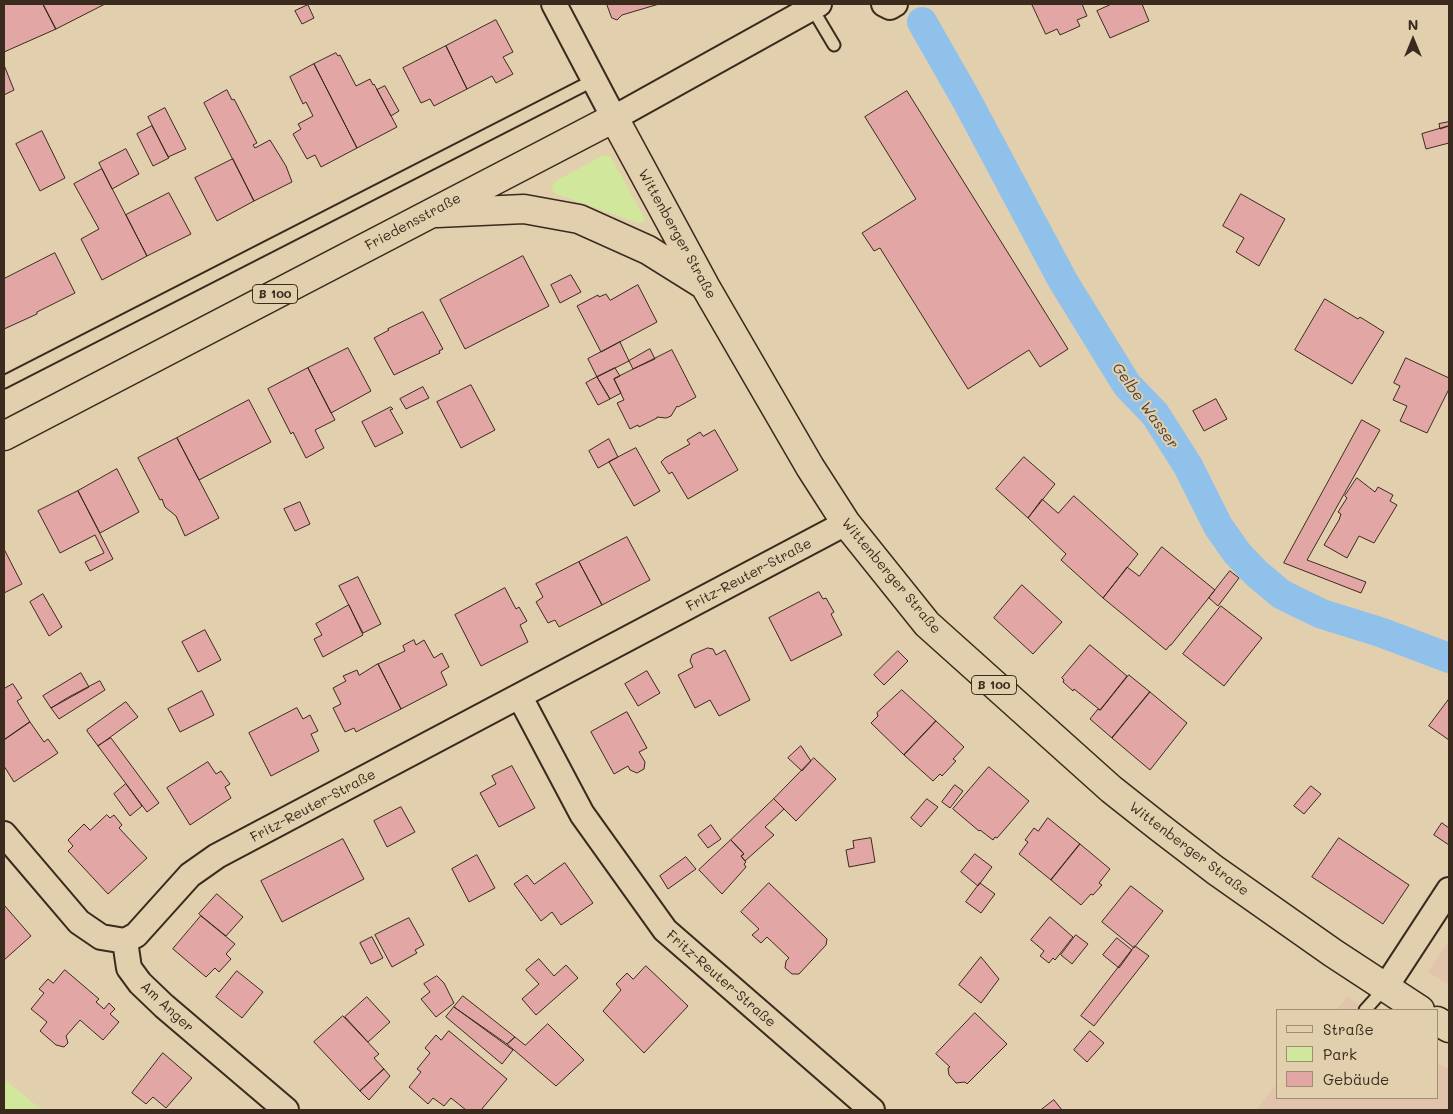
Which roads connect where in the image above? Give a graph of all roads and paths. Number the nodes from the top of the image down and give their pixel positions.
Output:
1 (554, 4) edge
2 (884, 4) edge
3 (896, 4) edge
4 (815, 6) edge
5 (834, 45) dead end
6 (594, 80) junction
7 (614, 118) junction
8 (428, 214) junction
9 (706, 286) junction
10 (4, 382) edge
11 (4, 436) edge
12 (846, 523) junction
13 (520, 697) junction
14 (4, 834) edge
15 (1449, 890) edge
16 (125, 941) junction
17 (1385, 988) junction
18 (1366, 1009) edge
19 (1418, 1009) edge
20 (1438, 1021) edge
21 (1449, 1028) edge
22 (286, 1110) edge
23 (872, 1110) edge

1 - 6 street
2 - 3 street
4 - 5 lane
4 - 7 street, Friedensstraße
6 - 7 street
6 - 10 lane
7 - 8 main road, Friedensstraße / B 100
7 - 9 main road, Wittenberger Straße / B 100
8 - 9 main road, B 100
8 - 11 main road, Friedensstraße / B 100
9 - 12 main road, Wittenberger Straße / B 100
12 - 13 street, Fritz-Reuter-Straße
12 - 17 main road, Wittenberger Straße / B 100
13 - 16 street, Fritz-Reuter-Straße
13 - 23 street, Fritz-Reuter-Straße
14 - 16 street
15 - 17 street
16 - 22 street, Am Anger
17 - 18 lane
17 - 19 main road, Wittenberger Straße / B 100
20 - 21 main road

